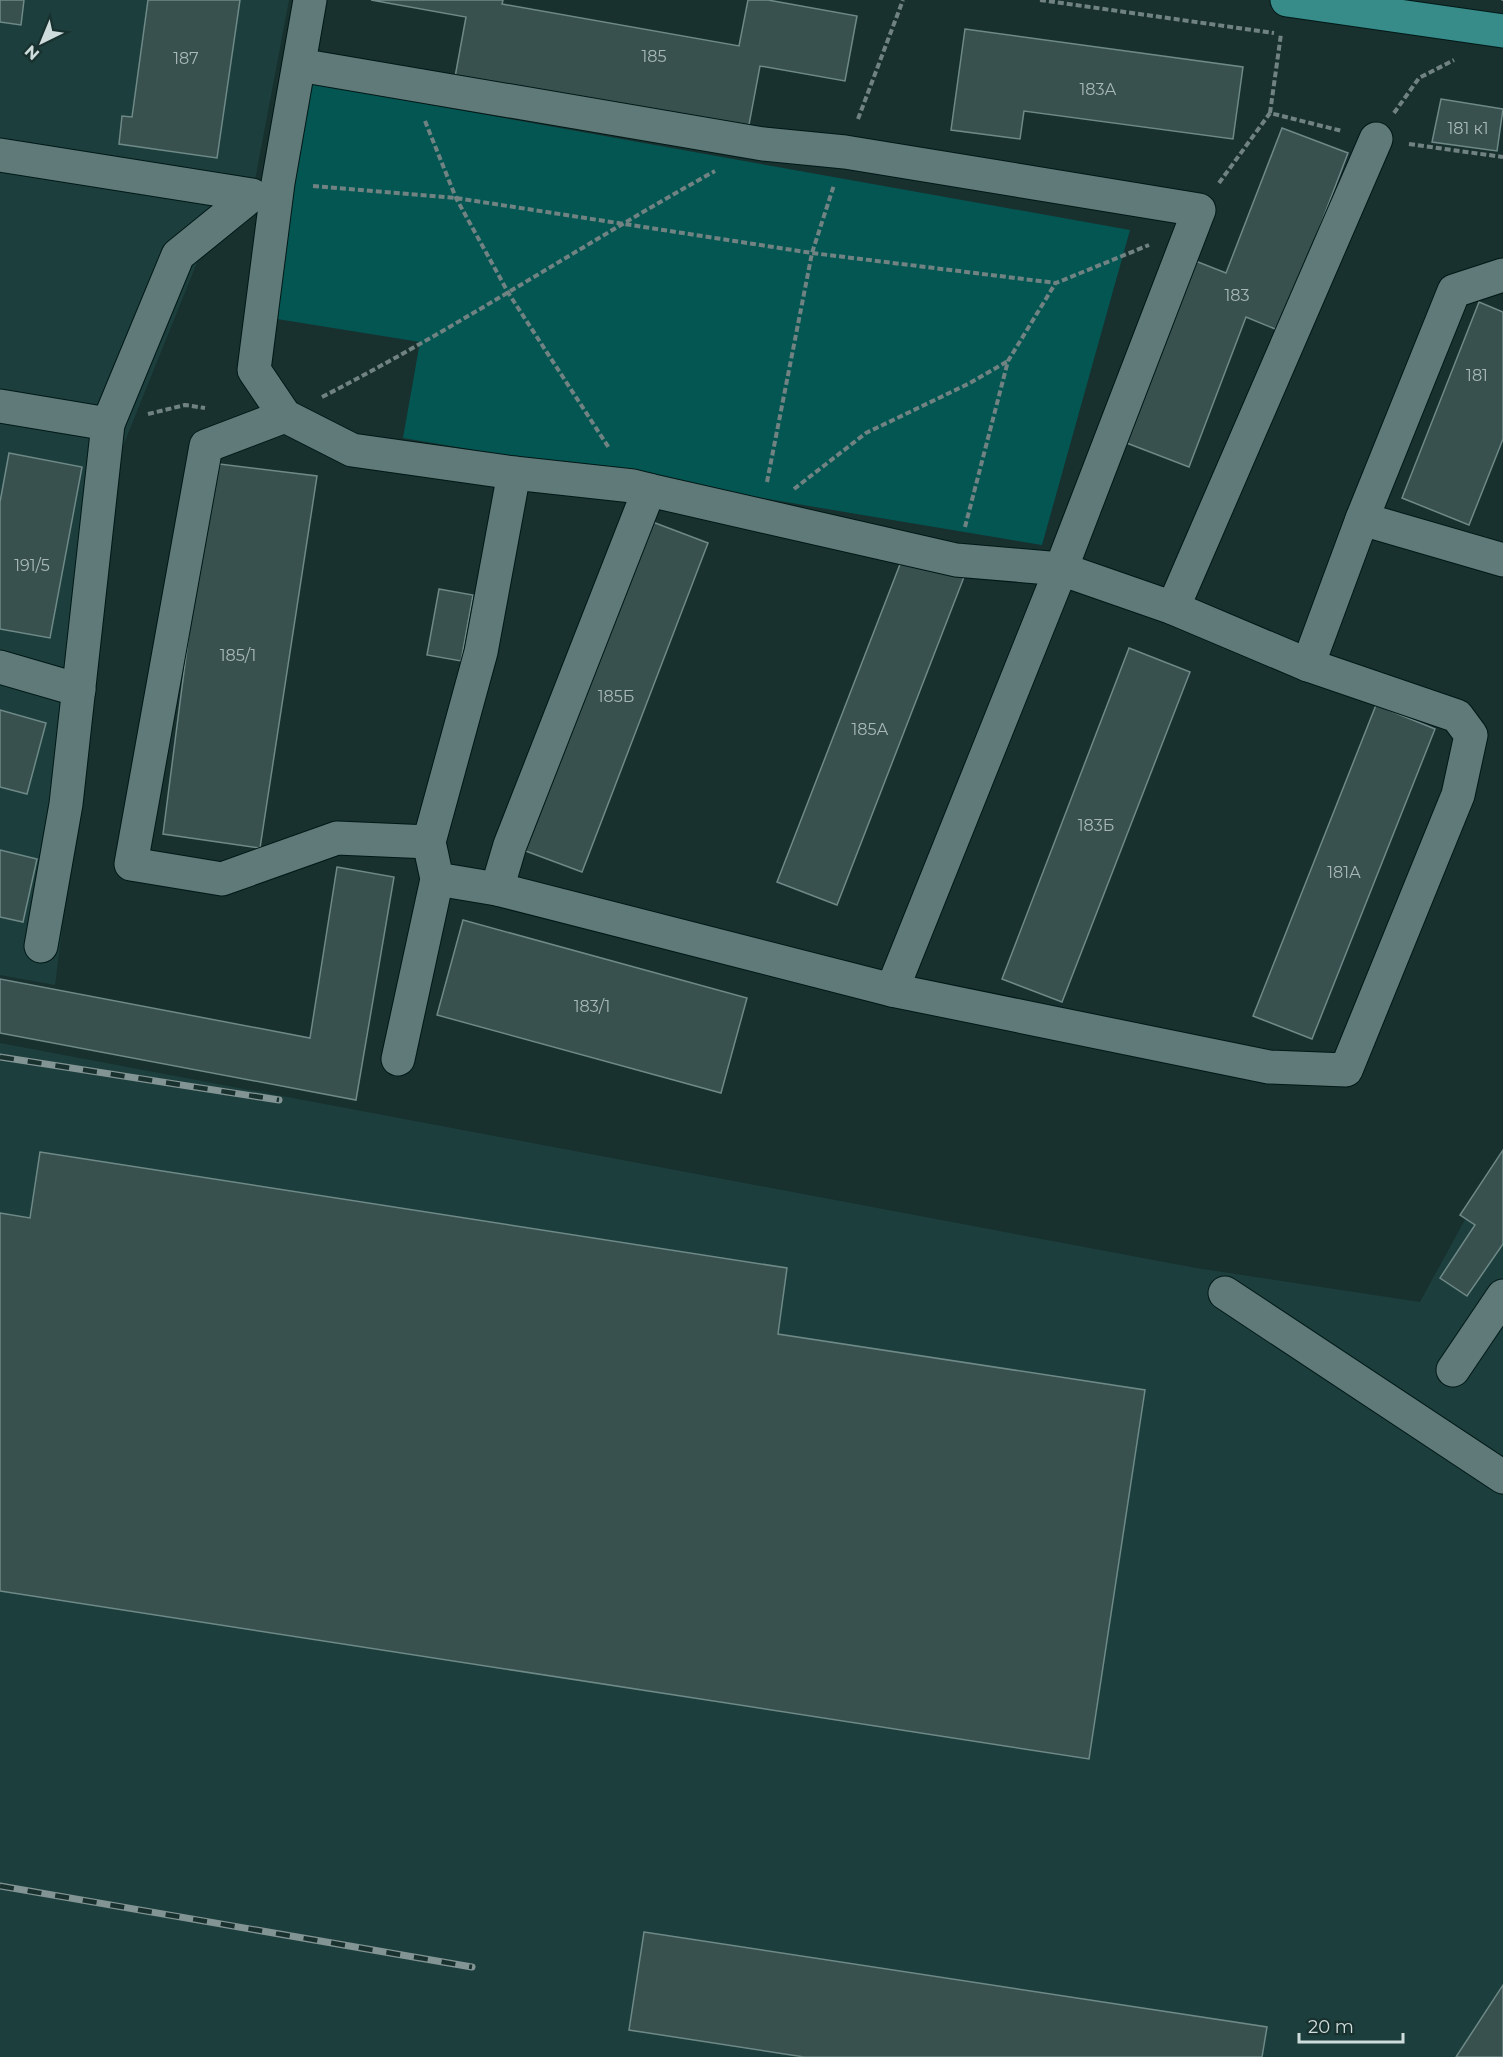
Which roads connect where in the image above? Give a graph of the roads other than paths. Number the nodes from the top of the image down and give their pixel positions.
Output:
1 (310, 0) edge
2 (1294, 0) edge
3 (1503, 32) edge
4 (298, 64) junction
5 (1376, 139) road end
6 (0, 155) edge
7 (1503, 275) edge
8 (0, 406) edge
9 (285, 417) junction
10 (108, 424) junction
11 (514, 473) junction
12 (641, 488) junction
13 (1362, 519) junction
14 (1503, 560) edge
15 (1061, 569) junction
16 (1173, 608) junction
17 (1308, 665) junction
18 (0, 667) edge
19 (79, 690) junction
20 (429, 842) junction
21 (437, 879) junction
22 (497, 889) junction
23 (41, 946) dead end
24 (892, 990) junction
25 (398, 1059) dead end
26 (1225, 1293) dead end
27 (1503, 1296) edge
28 (1453, 1370) dead end
29 (1503, 1477) edge

1 - 4 lane
2 - 3 main road
4 - 9 lane
4 - 15 lane
5 - 16 lane
6 - 10 lane
7 - 13 lane
8 - 10 lane
9 - 11 lane
9 - 20 lane
10 - 19 lane
11 - 12 lane
11 - 20 lane
12 - 15 lane
12 - 22 lane
13 - 14 lane
13 - 17 lane
15 - 16 lane
15 - 24 lane
16 - 17 lane
17 - 24 lane
18 - 19 lane
19 - 23 lane
20 - 21 lane
21 - 22 lane
21 - 25 lane
22 - 24 lane
26 - 29 lane
27 - 28 lane

